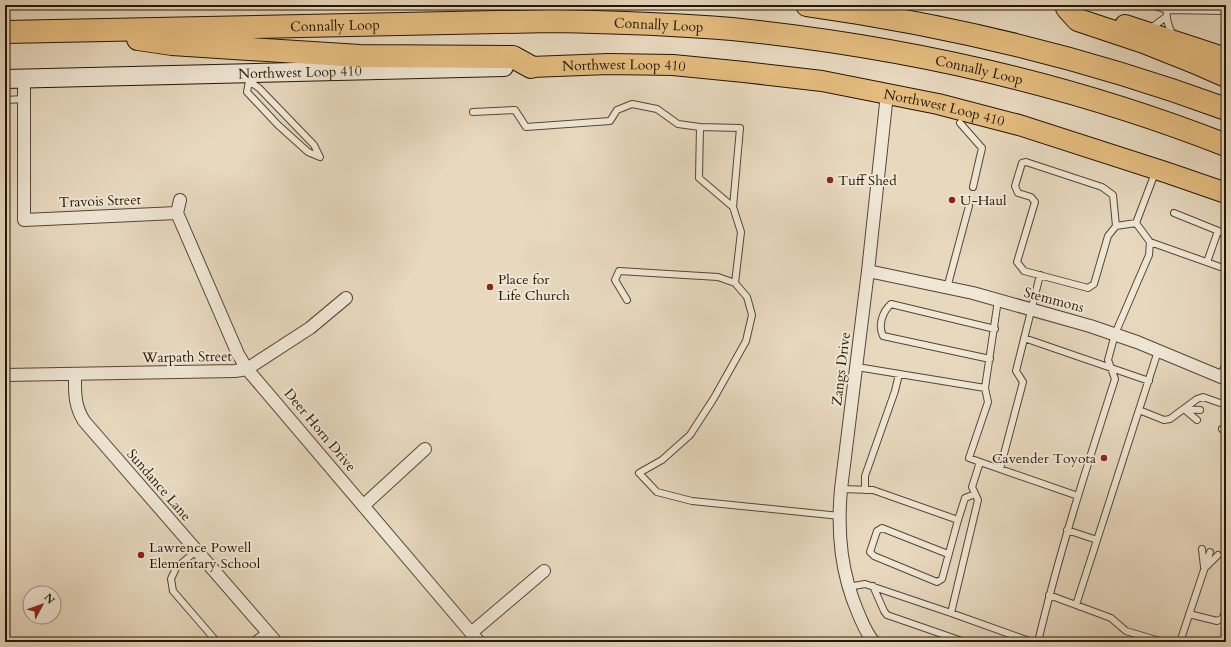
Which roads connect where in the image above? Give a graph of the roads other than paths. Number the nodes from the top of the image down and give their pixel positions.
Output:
1 (806, 5) edge
2 (1152, 5) edge
3 (1061, 7) edge
4 (1167, 8) edge
5 (1226, 9) edge
6 (1166, 17) junction
7 (72, 30) junction
8 (1146, 31) junction
9 (5, 32) edge
10 (1177, 41) junction
11 (1226, 58) edge
12 (531, 67) junction
13 (1226, 76) edge
14 (248, 77) junction
15 (24, 78) junction
16 (5, 79) edge
17 (887, 94) junction
18 (24, 99) junction
19 (5, 100) edge
20 (1226, 110) edge
21 (473, 112) dead end
22 (960, 123) dead end
23 (700, 128) junction
24 (1226, 145) edge
25 (1157, 169) junction
26 (973, 187) dead end
27 (1226, 193) edge
28 (180, 200) dead end
29 (969, 206) dead end
30 (733, 207) junction
31 (177, 213) junction
32 (1174, 213) dead end
33 (1136, 223) junction
34 (1116, 226) junction
35 (1218, 230) junction
36 (1226, 234) edge
37 (1150, 242) junction
38 (1207, 262) junction
39 (1226, 269) edge
40 (868, 272) junction
41 (1040, 275) junction
42 (735, 283) junction
43 (947, 288) junction
44 (346, 298) dead end
45 (627, 300) dead end
46 (998, 300) junction
47 (1031, 309) junction
48 (995, 329) junction
49 (1115, 334) junction
50 (1024, 338) junction
51 (1158, 351) junction
52 (990, 359) junction
53 (1226, 364) edge
54 (857, 367) junction
55 (1111, 368) junction
56 (248, 369) junction
57 (75, 374) junction
58 (899, 374) junction
59 (5, 375) edge
60 (1223, 377) edge
61 (1149, 381) junction
62 (986, 388) junction
63 (1226, 405) edge
64 (1184, 409) junction
65 (1139, 410) junction
66 (1200, 410) dead end
67 (1197, 420) dead end
68 (425, 449) dead end
69 (980, 462) junction
70 (1000, 469) junction
71 (841, 489) junction
72 (865, 490) junction
73 (975, 494) junction
74 (1078, 496) junction
75 (364, 505) junction
76 (840, 516) junction
77 (958, 520) junction
78 (1067, 530) junction
79 (1097, 540) junction
80 (1202, 549) dead end
81 (196, 551) junction
82 (1210, 552) dead end
83 (948, 554) junction
84 (1218, 555) dead end
85 (1204, 569) junction
86 (544, 571) dead end
87 (873, 586) junction
88 (848, 587) junction
89 (1049, 595) junction
90 (1076, 605) junction
91 (1226, 609) edge
92 (951, 613) junction
93 (1189, 614) junction
94 (267, 632) junction
95 (475, 638) edge
96 (217, 642) edge
97 (252, 642) edge
98 (276, 642) edge
99 (874, 642) edge
100 (965, 642) edge
101 (1032, 642) edge
102 (1038, 642) edge
103 (1163, 642) edge
104 (1180, 642) edge

1 - 20 highway
2 - 4 lane
3 - 8 main road
3 - 13 highway
4 - 5 lane
4 - 6 lane
6 - 8 lane
6 - 10 lane
7 - 9 highway, Connally Loop
7 - 12 highway
7 - 24 highway, Connally Loop
8 - 10 main road
10 - 11 main road
12 - 14 main road, Northwest Loop 410
12 - 17 main road, Northwest Loop 410
14 - 14 lane
14 - 15 main road, Northwest Loop 410
15 - 16 main road, Northwest Loop 410
15 - 18 street
17 - 25 main road, Northwest Loop 410
17 - 40 street, Zangs Drive
18 - 19 lane
18 - 31 street, Travois Street
21 - 23 lane
22 - 26 lane
23 - 30 lane
23 - 30 lane
25 - 27 main road, Northwest Loop 410
25 - 33 lane
28 - 31 street
29 - 43 lane
30 - 42 lane
31 - 56 street, Deer Horn Drive
32 - 35 lane
33 - 34 lane
33 - 37 lane
34 - 41 lane
34 - 41 lane
35 - 36 lane
35 - 38 lane
37 - 38 lane
37 - 49 lane
38 - 39 lane
40 - 43 street, Stemmons
40 - 54 street, Zangs Drive
41 - 47 lane
42 - 45 lane
42 - 76 lane
43 - 46 street, Stemmons
44 - 56 street, Warpath Street
46 - 47 street, Stemmons
46 - 48 lane
47 - 49 street, Stemmons
47 - 50 lane
48 - 52 lane
48 - 52 lane
49 - 51 street, Stemmons
49 - 55 lane
50 - 55 lane
50 - 70 lane
51 - 60 street, Stemmons
51 - 61 lane
52 - 62 lane
53 - 60 lane
54 - 58 lane
54 - 71 street, Zangs Drive
55 - 61 lane
55 - 74 lane
56 - 57 street, Warpath Street
56 - 75 street, Deer Horn Drive
57 - 59 street, Warpath Street
57 - 81 street, Sundance Lane
58 - 62 lane
58 - 72 lane
61 - 65 lane
62 - 69 lane
63 - 64 lane
64 - 65 lane
64 - 66 lane
64 - 67 lane
65 - 79 lane
68 - 75 street
69 - 70 lane
69 - 73 lane
70 - 74 lane
71 - 72 lane
71 - 76 street, Zangs Drive
72 - 77 lane
73 - 77 lane
73 - 92 lane
74 - 78 lane
75 - 95 street, Deer Horn Drive
76 - 88 street, Zangs Drive
77 - 83 lane
78 - 79 lane
78 - 89 lane
79 - 90 lane
80 - 85 lane
81 - 94 street, Sundance Lane
81 - 96 lane
82 - 85 lane
83 - 83 lane
84 - 85 lane
85 - 93 lane
86 - 95 street
87 - 88 lane
87 - 92 lane
87 - 100 lane
88 - 99 street, Zangs Drive
89 - 90 lane
89 - 102 lane
90 - 103 lane
91 - 93 lane
92 - 101 lane
93 - 104 lane
94 - 97 lane
94 - 98 street, Sundance Lane

